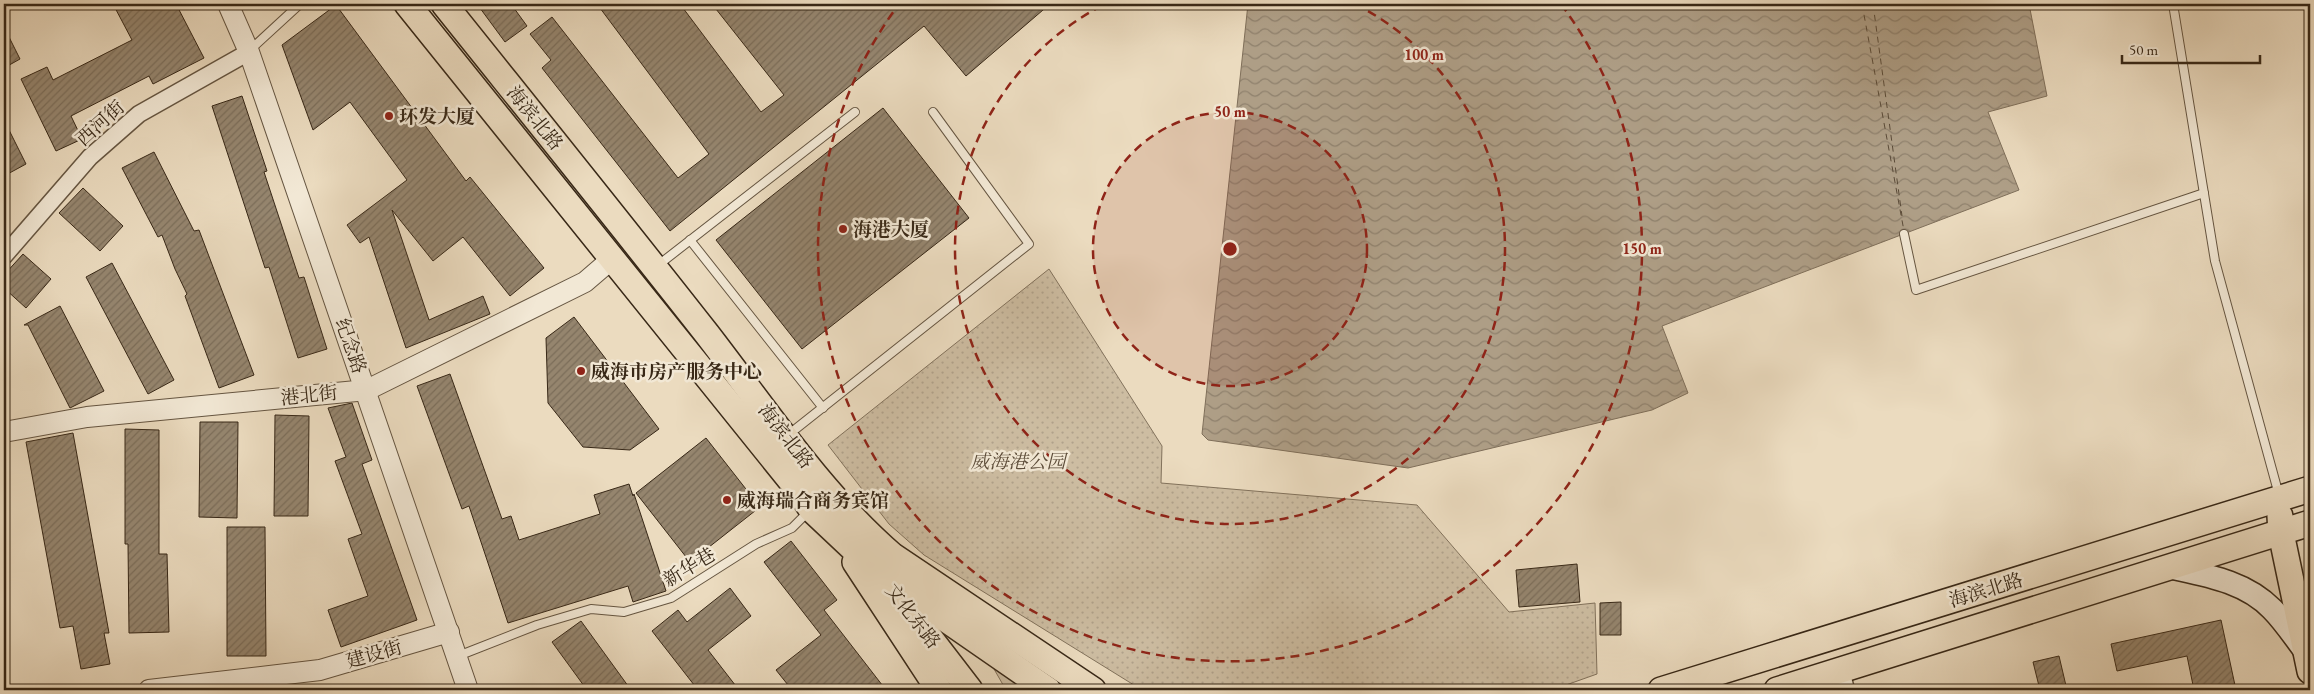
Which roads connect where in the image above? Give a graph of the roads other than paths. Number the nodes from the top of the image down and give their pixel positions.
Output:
1 (228, 4) edge
2 (300, 4) edge
3 (407, 4) edge
4 (444, 4) edge
5 (2173, 4) edge
6 (249, 52) junction
7 (855, 112) dead end
8 (933, 112) dead end
9 (2204, 193) junction
10 (1904, 234) dead end
11 (690, 240) junction
12 (4, 256) edge
13 (613, 258) junction
14 (655, 268) junction
15 (366, 390) junction
16 (823, 408) junction
17 (4, 432) edge
18 (786, 436) junction
19 (828, 488) junction
20 (2310, 488) edge
21 (2280, 499) junction
22 (811, 509) junction
23 (2296, 528) edge
24 (836, 532) junction
25 (869, 535) junction
26 (2169, 567) junction
27 (879, 573) junction
28 (2310, 592) edge
29 (449, 632) junction
30 (458, 657) junction
31 (2308, 662) edge
32 (1844, 680) edge
33 (149, 690) edge
34 (468, 690) edge
35 (939, 690) edge
36 (970, 690) edge
37 (1048, 690) edge
38 (1093, 690) edge
39 (1661, 690) edge
40 (1778, 690) edge

1 - 6 street, 纪念路
2 - 6 lane
3 - 13 main road, 海滨北路
4 - 14 main road, 海滨北路
5 - 9 lane
6 - 12 street, 西河街
6 - 15 street, 纪念路
7 - 11 lane
8 - 16 lane
9 - 10 lane
9 - 21 lane
11 - 14 lane
11 - 16 lane
13 - 15 street, 港北街
13 - 22 main road, 海滨北路
14 - 18 main road, 海滨北路
15 - 17 street, 港北街
15 - 29 street, 纪念路
16 - 18 lane
18 - 19 main road, 海滨北路
19 - 24 main road
19 - 25 main road, 海滨北路
20 - 21 main road, 海滨北路
21 - 23 main road
21 - 39 main road, 海滨北路
22 - 24 main road, 海滨北路
22 - 30 lane, 新华巷
23 - 26 main road, 海滨北路
23 - 28 main road
23 - 31 main road
24 - 27 main road, 海滨北路
24 - 35 main road
25 - 27 main road, 文化东路
25 - 38 main road, 海滨北路
26 - 31 main road
26 - 32 main road, 海滨北路
27 - 36 main road, 文化东路
27 - 37 main road, 海滨北路
29 - 30 street, 纪念路
29 - 33 street, 建设街
30 - 34 street, 纪念路
32 - 40 main road, 海滨北路

